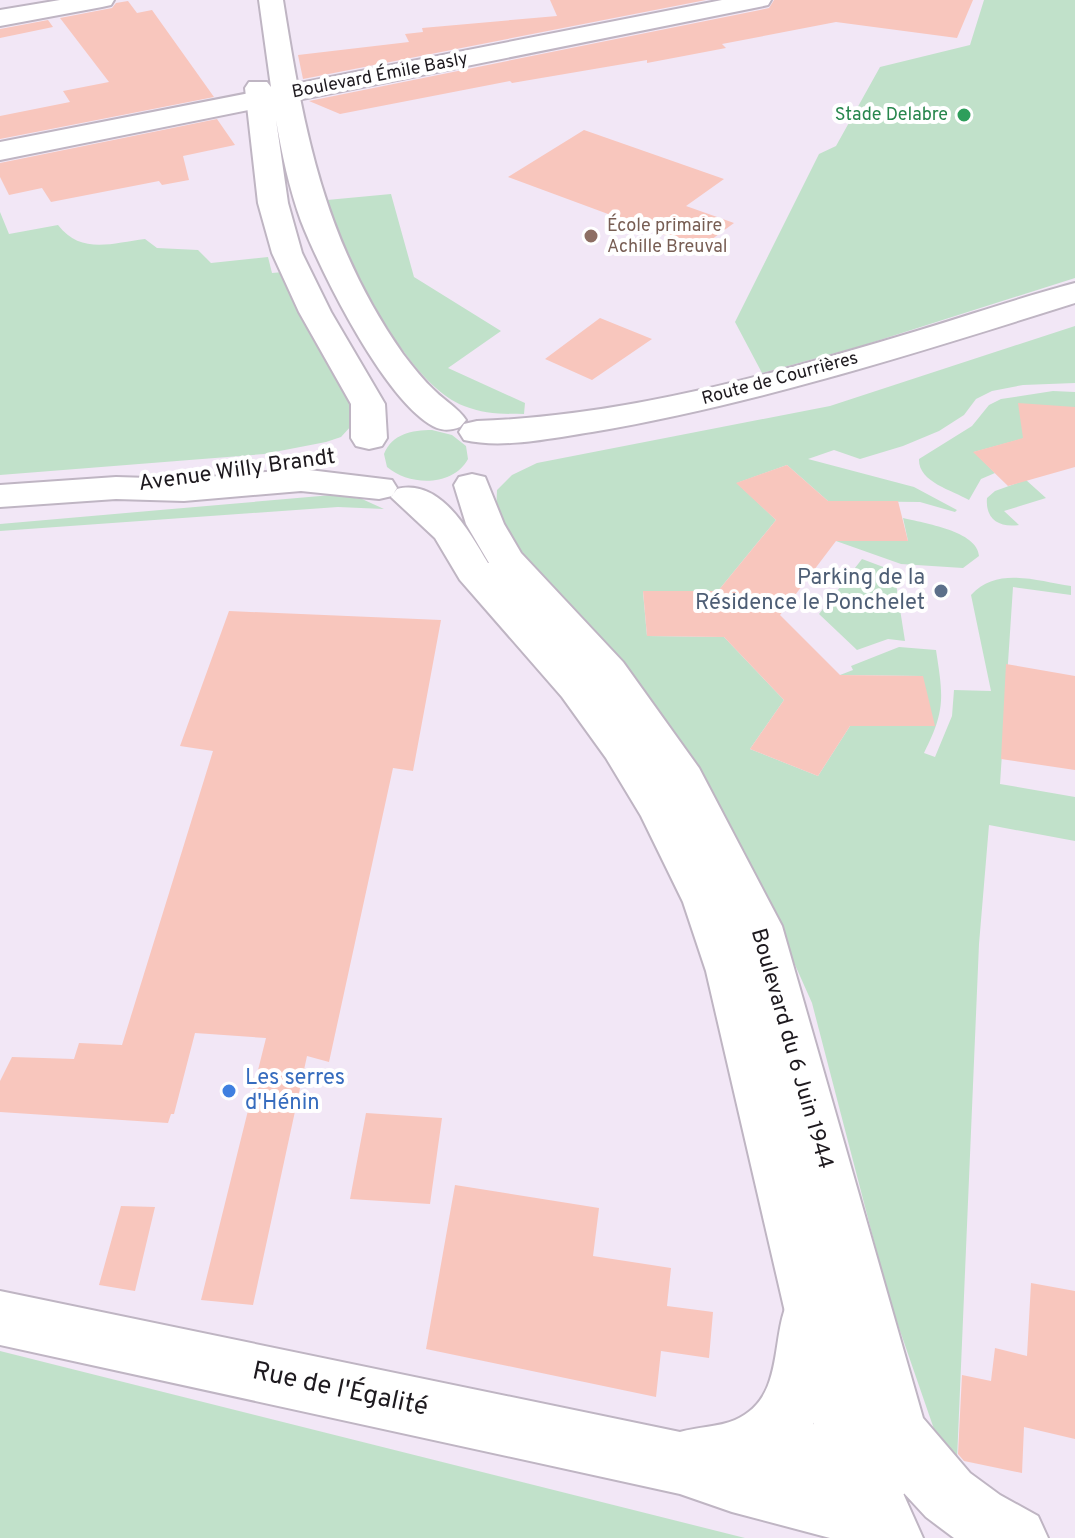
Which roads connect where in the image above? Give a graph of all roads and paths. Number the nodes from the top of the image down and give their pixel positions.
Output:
1 (102, 0) edge
2 (251, 0) edge
3 (271, 0) edge
4 (759, 0) edge
5 (48, 4) edge
6 (0, 18) edge
7 (268, 108) junction
8 (0, 151) edge
9 (1075, 293) edge
10 (1075, 313) edge
11 (364, 446) junction
12 (472, 451) junction
13 (116, 488) junction
14 (394, 493) junction
15 (0, 496) edge
16 (808, 1297) junction
17 (0, 1318) edge
18 (743, 1450) junction
19 (680, 1463) junction
20 (856, 1463) junction
21 (932, 1483) junction
22 (881, 1538) edge
23 (891, 1538) edge
24 (1016, 1538) edge

1 - 5 main road
2 - 7 main road
3 - 7 main road
4 - 7 main road, Boulevard Émile Basly
5 - 6 main road
7 - 8 main road
7 - 11 main road
7 - 12 main road
9 - 12 main road, Route de Courrières
10 - 12 main road, Route de Courrières
11 - 12 main road, Avenue Willy Brandt
11 - 13 main road, Avenue Willy Brandt
11 - 14 main road
12 - 14 main road, Avenue Willy Brandt
12 - 21 main road, Boulevard du 6 Juin 1944
13 - 14 main road, Avenue Willy Brandt
13 - 15 main road, Avenue Willy Brandt
14 - 16 main road, Boulevard du 6 Juin 1944
16 - 18 main road, Rue de l'Égalité
16 - 20 main road, Boulevard du 6 Juin 1944
17 - 19 main road, Rue de l'Égalité
18 - 19 main road, Rue de l'Égalité
18 - 20 main road, Rue de l'Égalité
19 - 22 main road, Rue de l'Égalité
20 - 21 main road, Rue de l'Égalité
20 - 23 main road, Boulevard du 6 Juin 1944
21 - 24 main road, Boulevard du 6 Juin 1944

